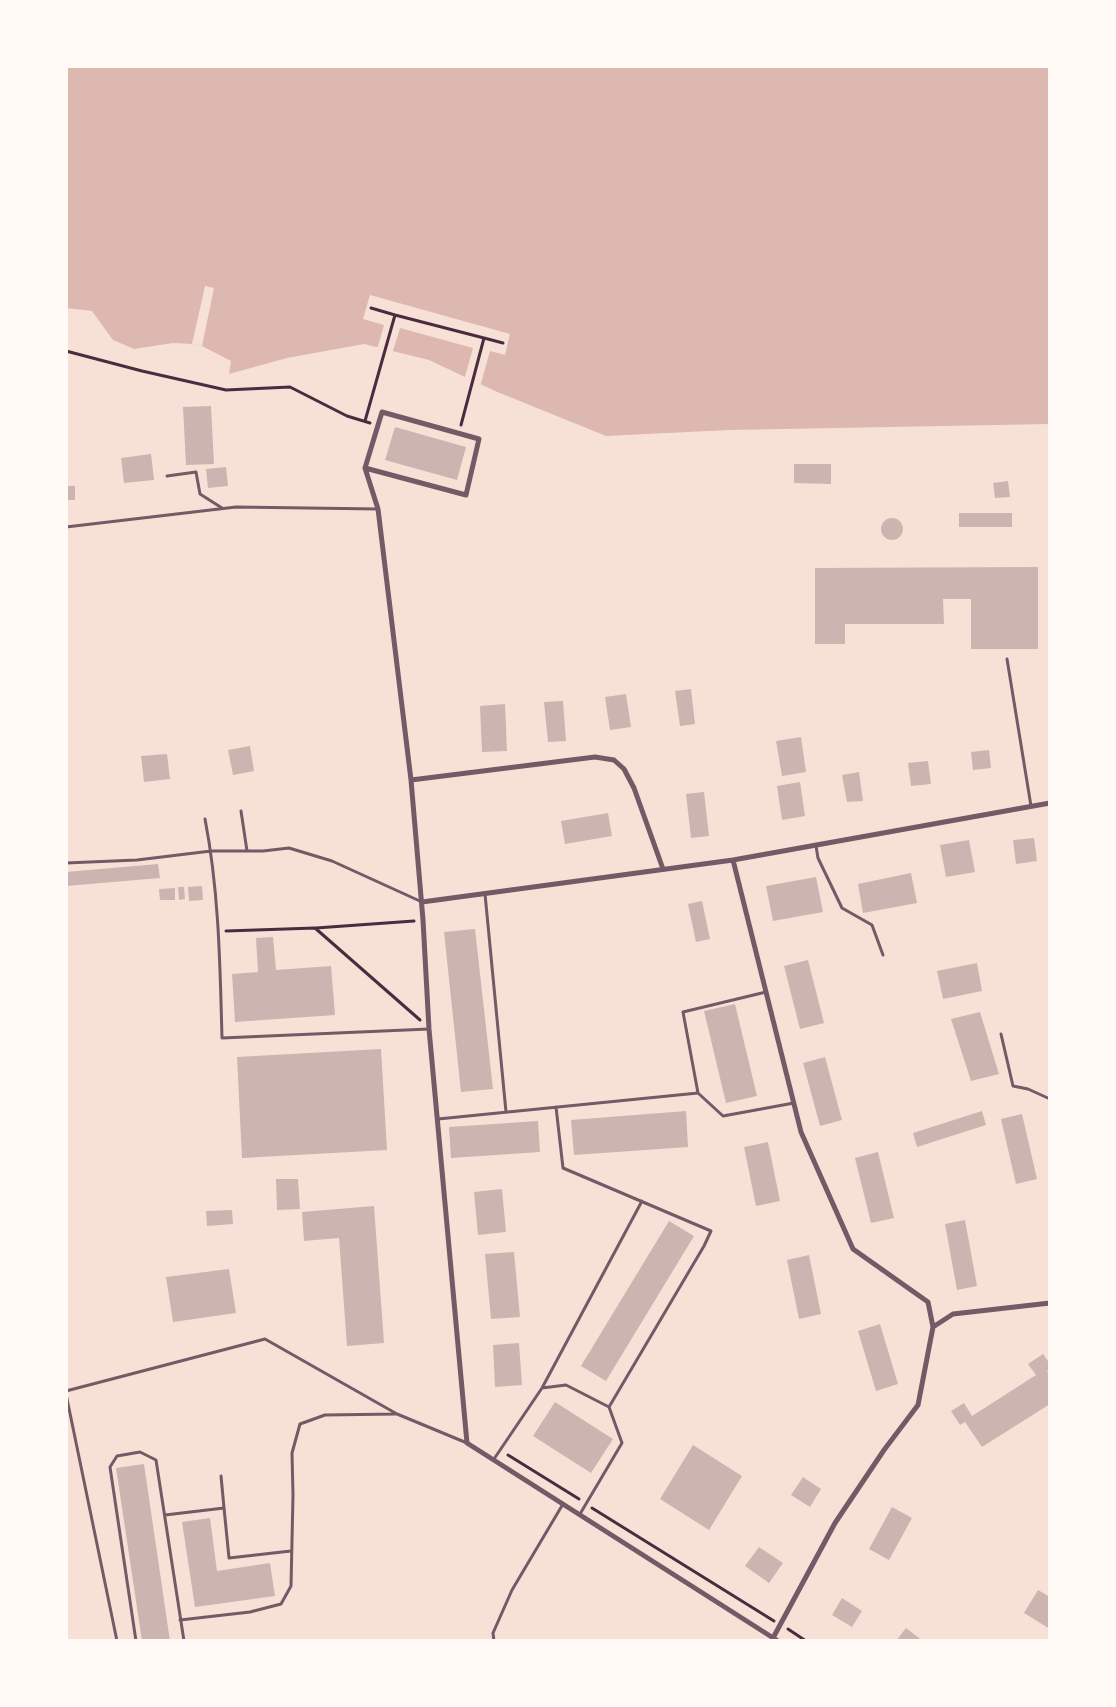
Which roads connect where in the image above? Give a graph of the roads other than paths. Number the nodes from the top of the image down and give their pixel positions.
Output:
1 (365, 468) junction
2 (166, 476) dead end
3 (222, 508) junction
4 (378, 510) junction
5 (66, 527) edge
6 (1006, 659) dead end
7 (411, 780) junction
8 (1050, 804) edge
9 (1031, 806) junction
10 (241, 811) dead end
11 (205, 819) dead end
12 (816, 845) junction
13 (247, 851) junction
14 (212, 852) junction
15 (733, 860) junction
16 (66, 863) edge
17 (663, 869) junction
18 (485, 894) junction
19 (422, 902) junction
20 (883, 955) dead end
21 (766, 992) junction
22 (430, 1029) junction
23 (1001, 1034) dead end
24 (698, 1094) junction
25 (1050, 1099) edge
26 (794, 1104) junction
27 (556, 1107) junction
28 (506, 1112) junction
29 (438, 1119) junction
30 (642, 1201) junction
31 (1050, 1303) edge
32 (933, 1327) junction
33 (542, 1388) junction
34 (66, 1392) edge
35 (609, 1407) junction
36 (397, 1414) junction
37 (467, 1443) junction
38 (494, 1459) junction
39 (221, 1476) dead end
40 (564, 1503) junction
41 (224, 1508) junction
42 (580, 1514) junction
43 (165, 1515) junction
44 (291, 1551) junction
45 (180, 1620) junction
46 (776, 1639) edge
47 (117, 1641) edge
48 (136, 1641) edge
49 (184, 1641) edge
50 (494, 1641) edge

1 - 1 street
1 - 4 street
2 - 3 lane
3 - 4 lane
3 - 5 lane
4 - 7 street
6 - 9 lane
7 - 17 street
7 - 19 street
8 - 9 street
9 - 12 street
10 - 13 lane
11 - 14 lane
12 - 15 street
12 - 20 lane
13 - 14 lane
13 - 19 lane
14 - 16 lane
14 - 22 lane
15 - 17 street
15 - 21 street
17 - 18 street
18 - 19 street
18 - 28 lane
19 - 22 street
21 - 24 lane
21 - 26 street
22 - 29 street
23 - 25 lane
24 - 26 lane
24 - 27 lane
26 - 32 street
27 - 28 lane
27 - 30 lane
28 - 29 lane
29 - 37 street
30 - 33 lane
30 - 35 lane
31 - 32 street
32 - 46 street
33 - 35 lane
33 - 38 lane
34 - 36 lane
34 - 47 lane
35 - 42 lane
36 - 37 lane
36 - 44 lane
37 - 38 street
38 - 40 street
39 - 41 lane
40 - 42 street
40 - 50 lane
41 - 43 lane
41 - 44 lane
42 - 46 street
43 - 45 lane
43 - 48 lane
44 - 45 lane
45 - 49 lane

